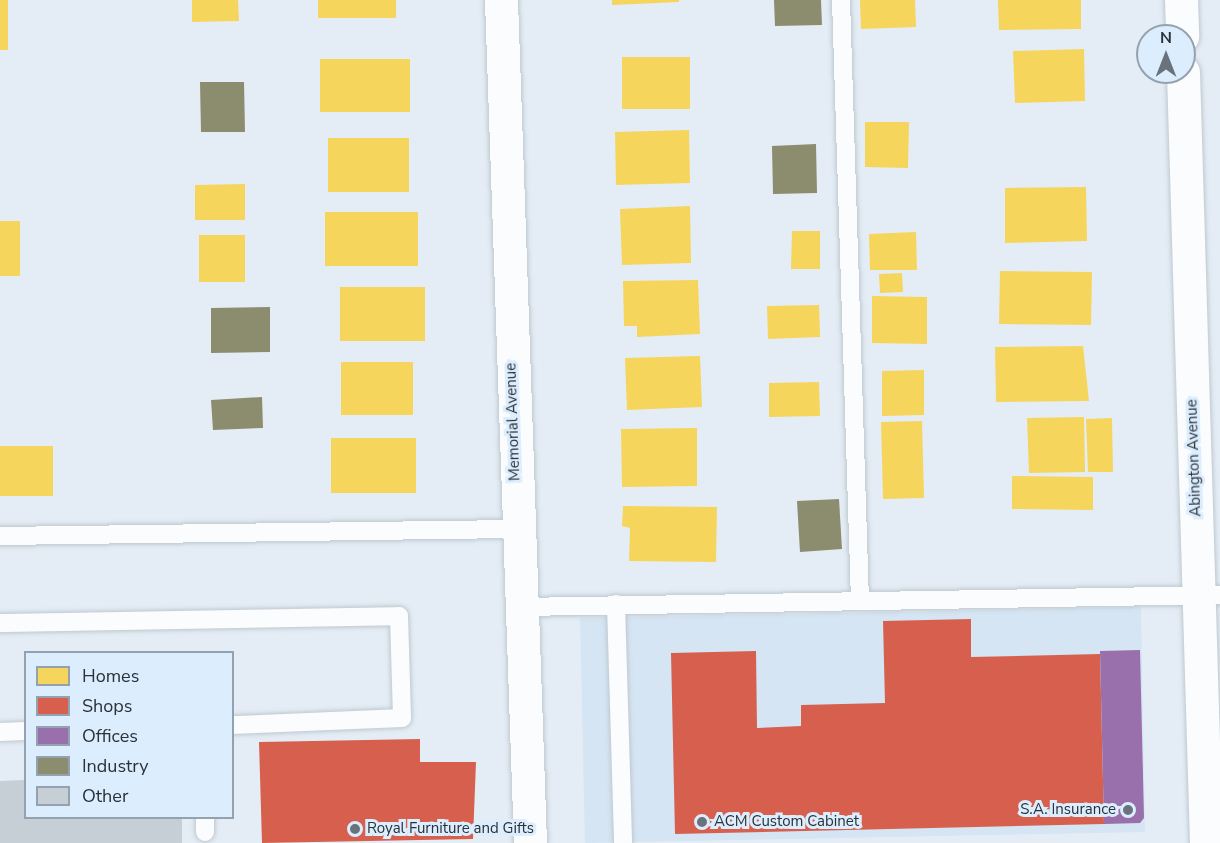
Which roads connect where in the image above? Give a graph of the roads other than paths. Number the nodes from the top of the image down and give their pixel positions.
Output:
1 (501, 0) edge
2 (841, 0) edge
3 (1180, 0) edge
4 (1181, 24) edge
5 (1184, 84) edge
6 (516, 529) junction
7 (0, 536) edge
8 (1209, 595) edge
9 (860, 601) junction
10 (616, 604) junction
11 (521, 607) junction
12 (0, 623) edge
13 (234, 724) edge
14 (24, 731) edge
15 (0, 732) edge
16 (530, 843) edge
17 (623, 843) edge
18 (1206, 843) edge

1 - 6 street, Memorial Avenue
2 - 9 lane
3 - 4 street
5 - 8 street, Abington Avenue
6 - 7 lane
6 - 11 street, Memorial Avenue
8 - 9 lane
8 - 18 street, Abington Avenue
9 - 10 lane
10 - 11 lane
10 - 17 lane
11 - 16 street, Memorial Avenue
12 - 13 lane
14 - 15 lane

